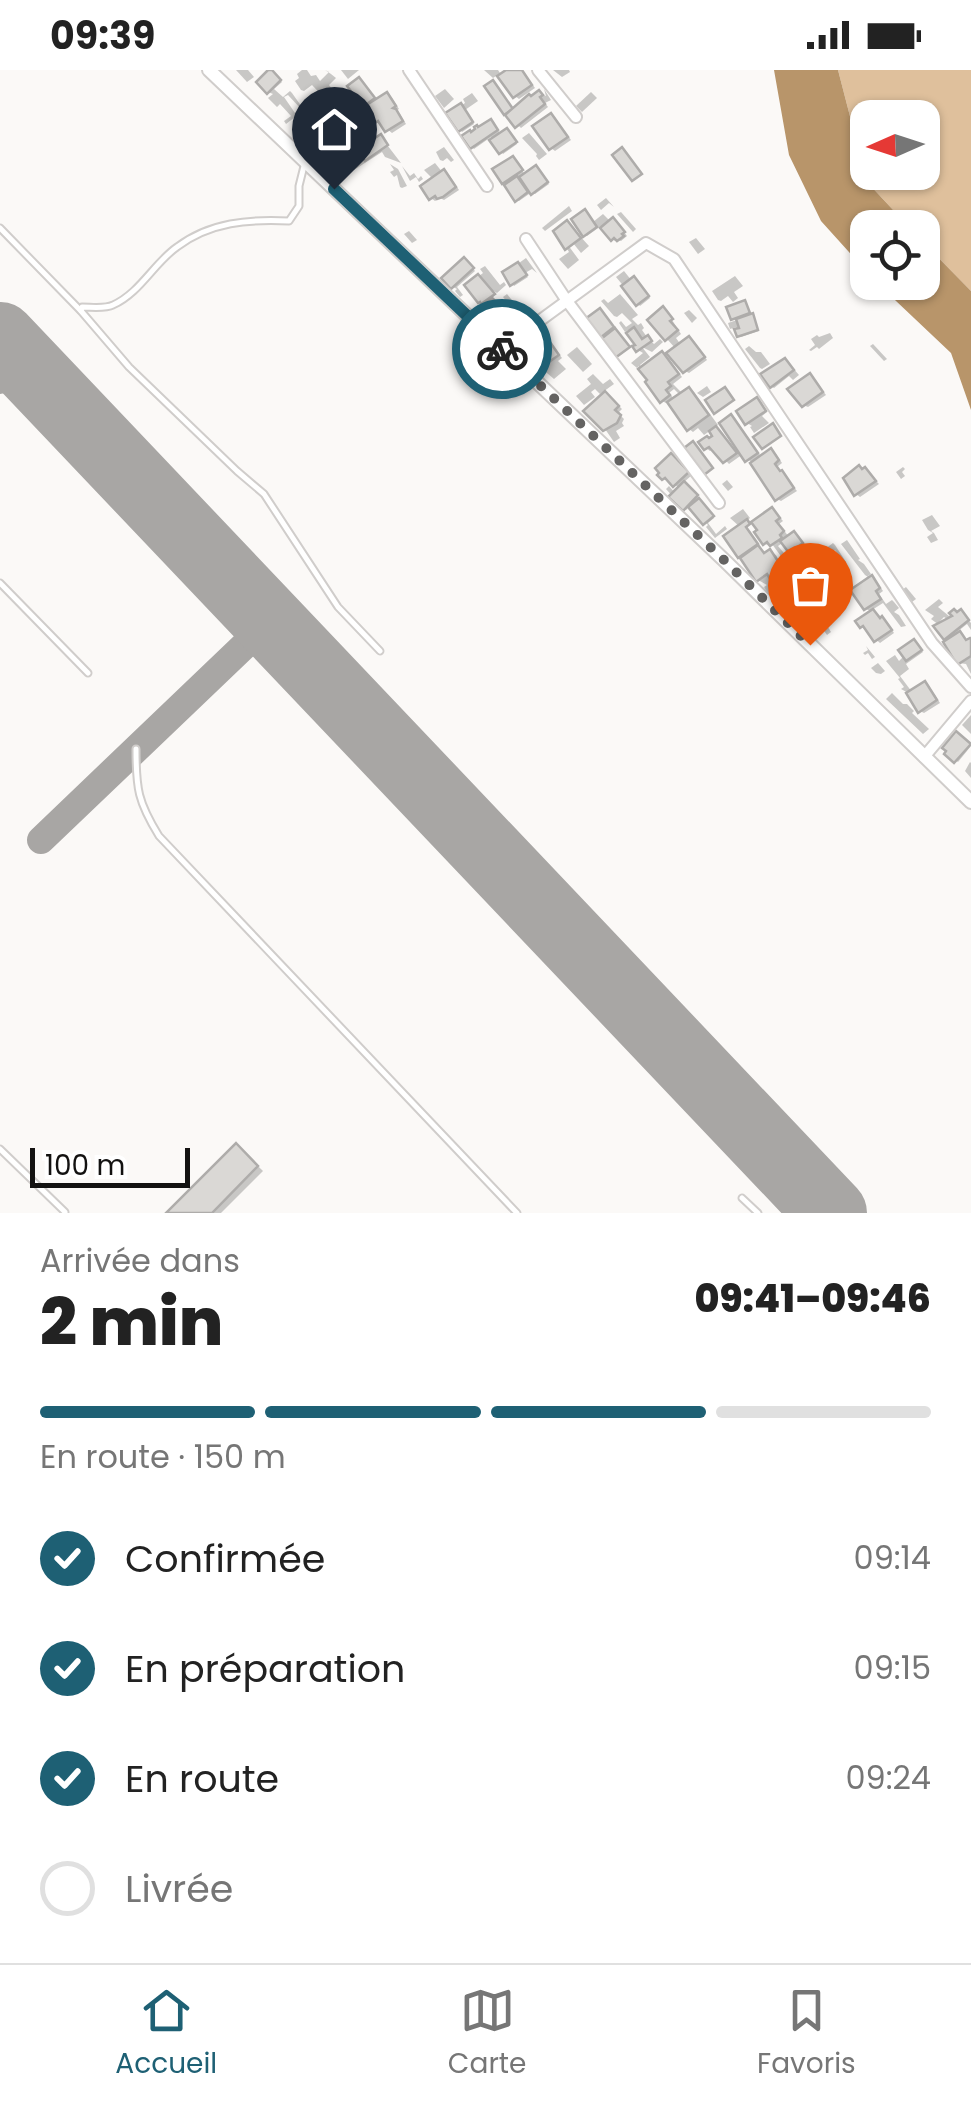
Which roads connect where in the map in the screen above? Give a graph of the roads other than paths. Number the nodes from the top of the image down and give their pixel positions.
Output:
1 (209, 70) edge
2 (409, 70) edge
3 (538, 70) edge
4 (576, 117) dead end
5 (305, 162) junction
6 (488, 186) dead end
7 (0, 228) edge
8 (526, 238) dead end
9 (567, 301) junction
10 (82, 312) junction
11 (502, 349) junction
12 (719, 503) dead end
13 (0, 583) edge
14 (380, 650) dead end
15 (88, 673) dead end
16 (971, 687) edge
17 (971, 701) edge
18 (136, 748) dead end
19 (924, 757) junction
20 (971, 802) edge
21 (0, 1149) edge
22 (742, 1198) dead end
23 (65, 1212) edge
24 (516, 1213) edge
25 (758, 1213) edge

1 - 5 street
2 - 6 street
3 - 4 street
5 - 10 lane
5 - 11 street
7 - 10 lane
8 - 9 street
9 - 11 street
9 - 12 street
9 - 16 street
10 - 14 lane
11 - 19 street
13 - 15 lane
17 - 19 street
18 - 24 lane
19 - 20 street
21 - 23 lane
22 - 25 lane

